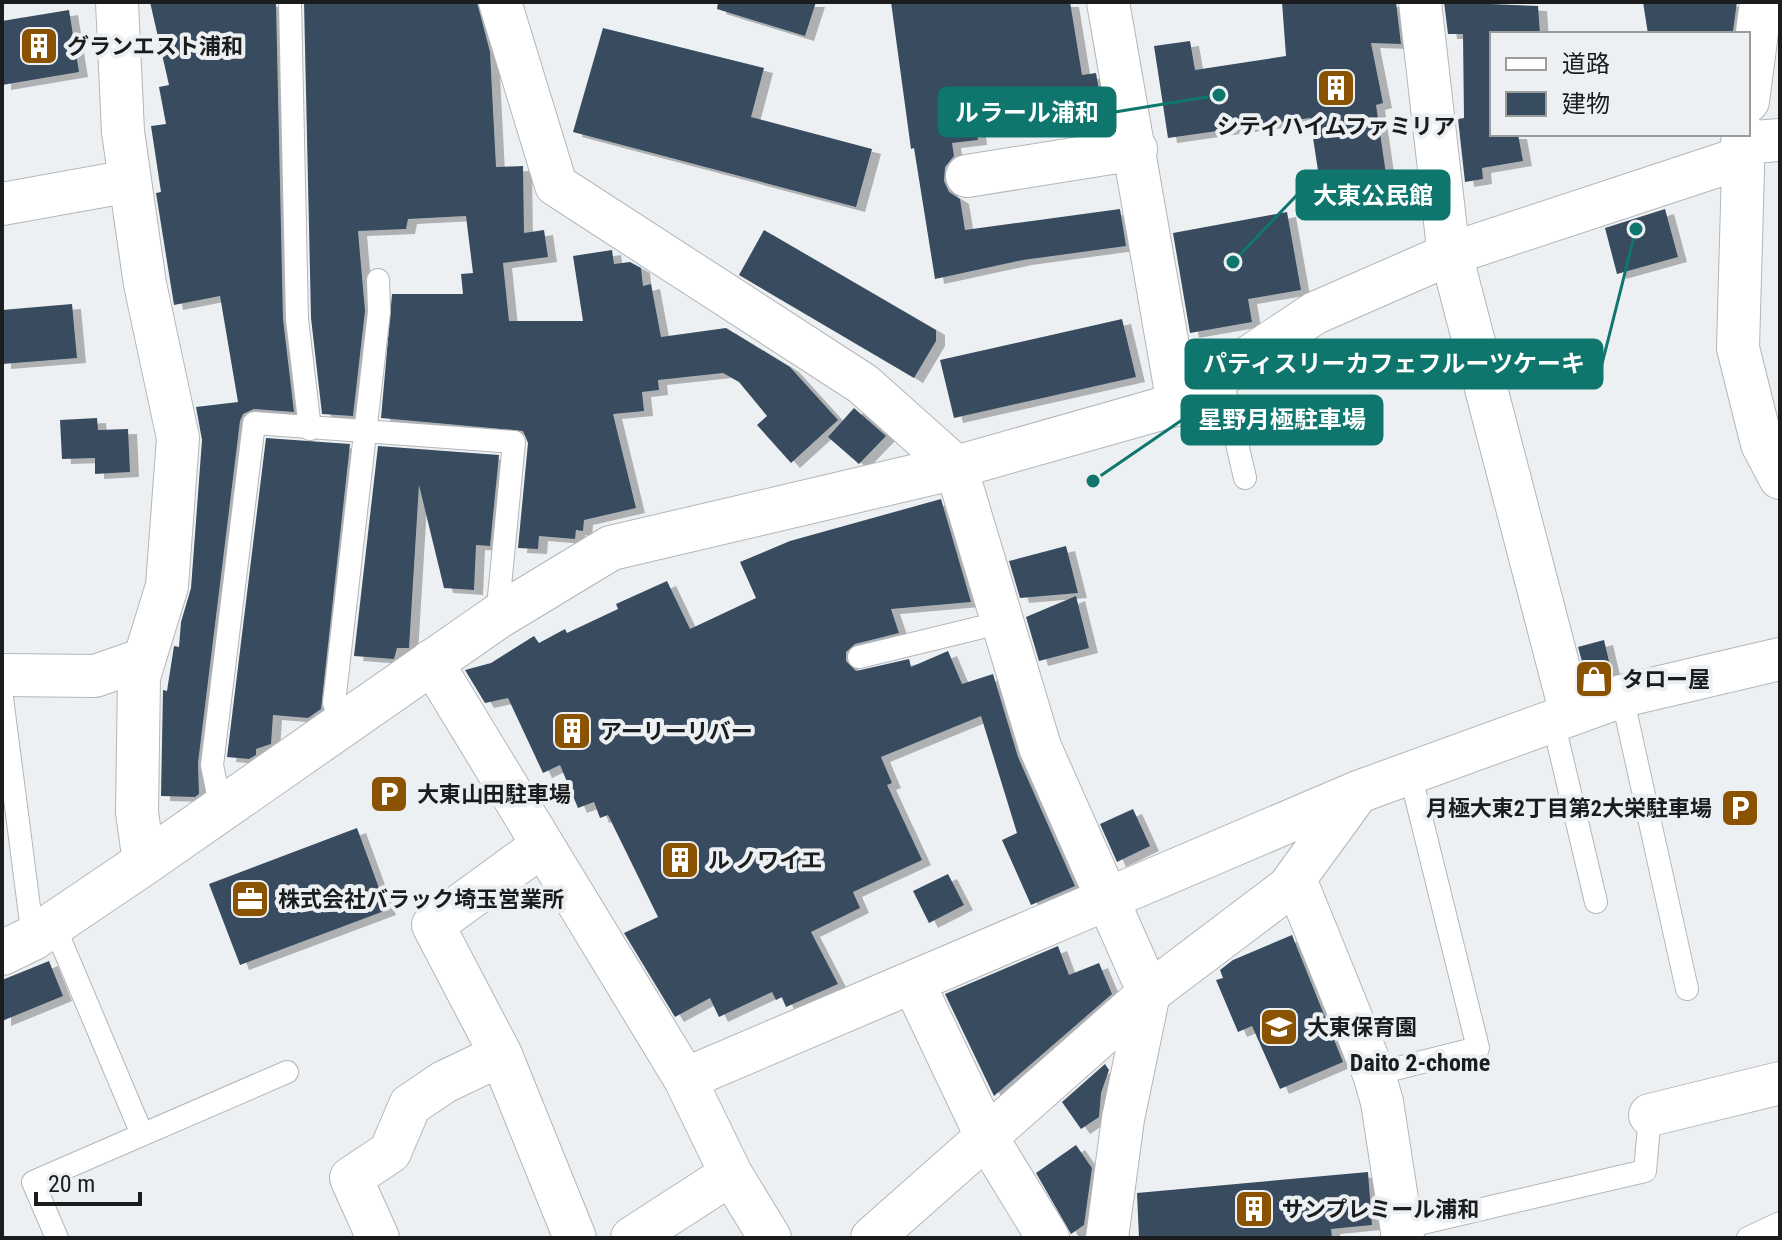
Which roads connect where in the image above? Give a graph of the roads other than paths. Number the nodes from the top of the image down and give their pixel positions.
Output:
1 (117, 2) edge
2 (290, 2) edge
3 (500, 2) edge
4 (1108, 2) edge
5 (1420, 2) edge
6 (1761, 2) edge
7 (1750, 86) edge
8 (1752, 144) edge
9 (1136, 149) junction
10 (967, 176) dead end
11 (130, 181) junction
12 (2, 204) edge
13 (1450, 254) junction
14 (378, 280) dead end
15 (1221, 375) junction
16 (1178, 404) junction
17 (310, 429) junction
18 (363, 432) junction
19 (956, 467) junction
20 (1245, 478) dead end
21 (1780, 478) edge
22 (497, 617) junction
23 (1003, 622) junction
24 (859, 657) dead end
25 (144, 659) junction
26 (1780, 659) edge
27 (431, 661) junction
28 (2, 675) edge
29 (1622, 696) junction
30 (2, 698) edge
31 (1562, 718) junction
32 (343, 725) junction
33 (1410, 773) junction
34 (1358, 792) junction
35 (221, 809) junction
36 (543, 845) junction
37 (144, 863) junction
38 (1295, 879) junction
39 (1110, 898) junction
40 (1596, 902) dead end
41 (30, 938) edge
42 (913, 982) junction
43 (1687, 989) dead end
44 (1149, 993) junction
45 (501, 1055) junction
46 (287, 1072) dead end
47 (1374, 1074) junction
48 (685, 1079) junction
49 (1780, 1083) edge
50 (1650, 1115) joint
51 (142, 1134) junction
52 (987, 1138) junction
53 (731, 1174) junction
54 (1780, 1223) edge
55 (1402, 1233) edge
56 (57, 1238) edge
57 (378, 1238) edge
58 (575, 1238) edge
59 (632, 1238) edge
60 (770, 1238) edge
61 (872, 1238) edge
62 (1048, 1238) edge
63 (1107, 1238) edge
64 (1748, 1238) edge

1 - 11 street
2 - 17 lane
3 - 19 street
4 - 9 street
5 - 13 street
6 - 7 street
8 - 13 street
8 - 21 street
9 - 10 street
9 - 16 street
11 - 12 street
11 - 25 street
13 - 15 street
13 - 31 street
14 - 18 lane
15 - 16 street
15 - 20 lane
16 - 19 street
17 - 18 lane
17 - 35 lane
18 - 22 lane
18 - 32 lane
19 - 22 street
19 - 23 street
22 - 27 street
23 - 24 lane
23 - 39 street
25 - 28 street
25 - 37 street
26 - 29 street
27 - 32 street
27 - 36 street
29 - 31 street
29 - 43 lane
30 - 41 lane
31 - 33 street
31 - 40 lane
32 - 35 street
33 - 34 street
33 - 47 lane
34 - 38 street
34 - 39 street
35 - 37 street
36 - 45 street
36 - 48 street
37 - 41 street
38 - 44 street
38 - 47 street
39 - 42 street
39 - 44 street
41 - 51 lane
42 - 48 street
42 - 52 street
44 - 52 street
44 - 63 street
45 - 57 street
45 - 58 street
46 - 51 lane
47 - 55 street
48 - 53 street
49 - 50 street
50 - 55 lane
51 - 56 lane
52 - 61 street
52 - 62 street
53 - 59 street
53 - 60 street
54 - 64 lane

